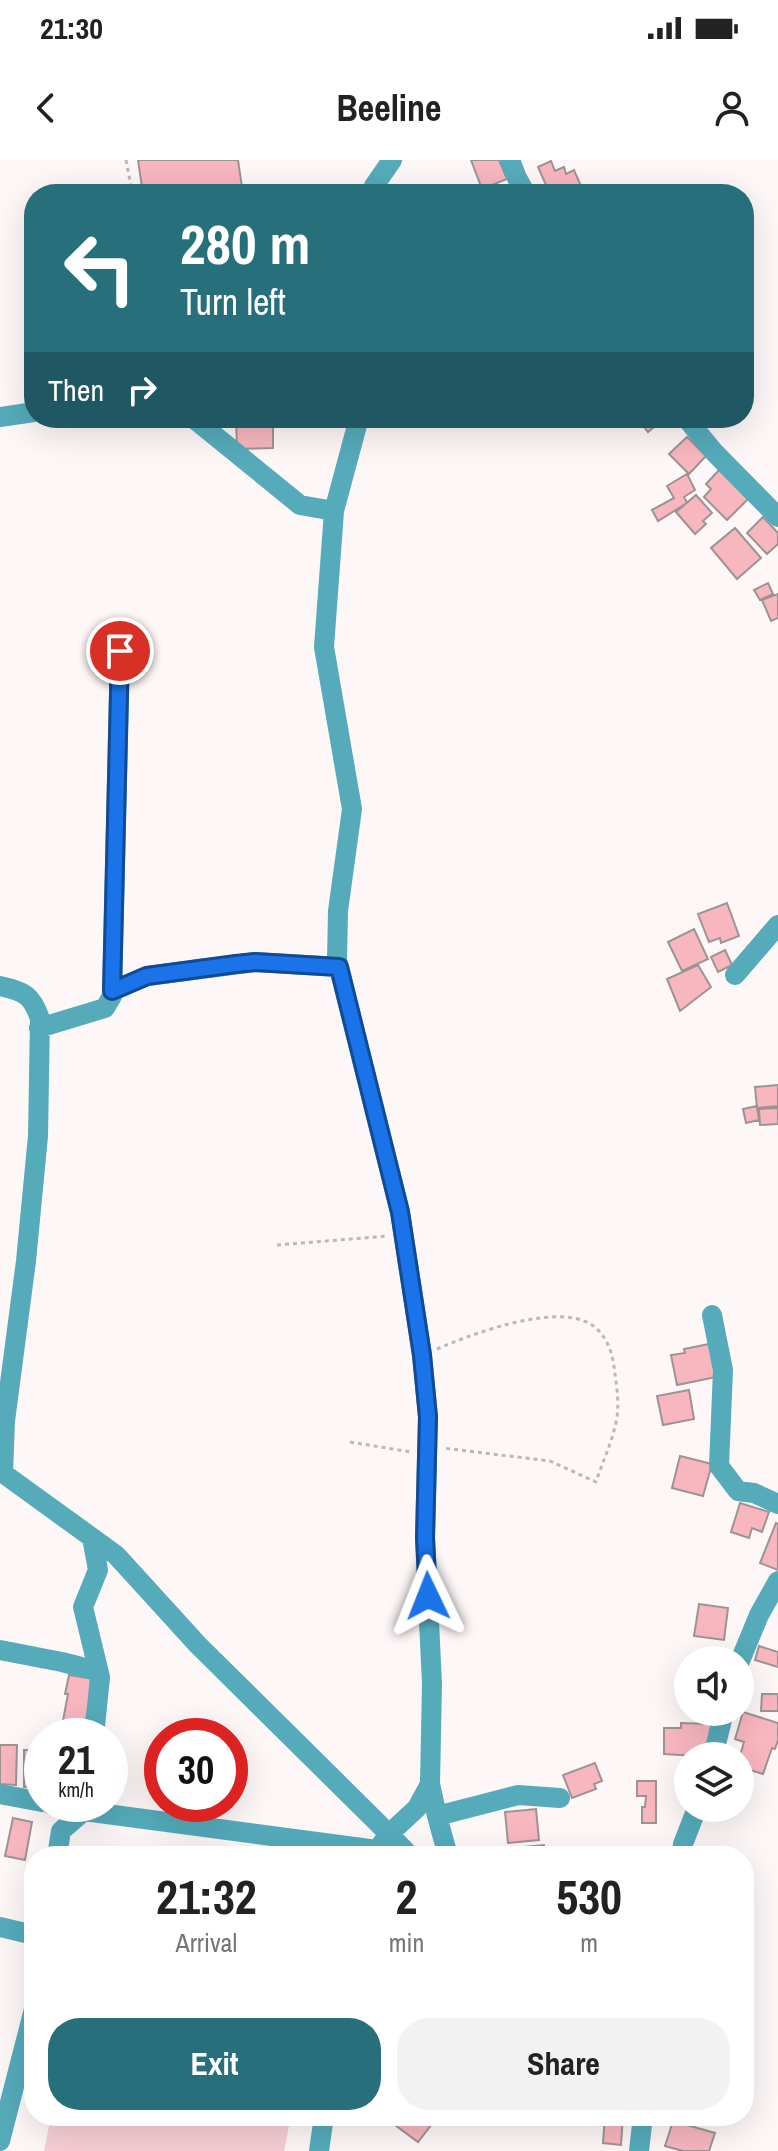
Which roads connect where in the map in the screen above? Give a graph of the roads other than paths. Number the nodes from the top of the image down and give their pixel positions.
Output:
1 (392, 160) edge
2 (510, 160) edge
3 (375, 184) edge
4 (520, 184) edge
5 (24, 413) edge
6 (0, 417) edge
7 (205, 428) edge
8 (356, 428) edge
9 (694, 428) edge
10 (334, 511) junction
11 (778, 517) edge
12 (120, 651) dead end
13 (778, 925) edge
14 (339, 967) junction
15 (735, 975) dead end
16 (0, 986) edge
17 (112, 991) junction
18 (39, 1028) junction
19 (712, 1315) dead end
20 (1, 1472) edge
21 (778, 1504) edge
22 (92, 1538) junction
23 (778, 1581) edge
24 (746, 1646) edge
25 (0, 1650) edge
26 (100, 1677) junction
27 (96, 1718) edge
28 (430, 1784) junction
29 (0, 1794) edge
30 (560, 1798) dead end
31 (24, 1799) edge
32 (128, 1813) edge
33 (437, 1816) junction
34 (70, 1822) edge
35 (692, 1822) edge
36 (59, 1846) edge
37 (372, 1846) edge
38 (378, 1846) edge
39 (380, 1846) edge
40 (445, 1846) edge
41 (683, 1846) edge
42 (0, 1927) edge
43 (24, 1933) edge
44 (24, 2031) edge
45 (10, 2062) edge
46 (323, 2126) edge
47 (642, 2126) edge
48 (0, 2141) edge
49 (319, 2151) edge
50 (639, 2151) edge

1 - 3 street
2 - 4 street
5 - 6 street
7 - 10 street
8 - 10 street
9 - 11 street
10 - 14 street
12 - 17 street
13 - 15 street
14 - 17 street
14 - 28 street
16 - 18 street
17 - 18 street
18 - 20 street
19 - 21 street
20 - 22 street
22 - 26 street
22 - 38 street
23 - 24 street
25 - 26 street
26 - 27 street
28 - 33 street
28 - 39 street
29 - 31 street
30 - 33 street
32 - 37 street
33 - 40 street
34 - 36 street
35 - 41 street
42 - 43 street
44 - 45 street
45 - 48 street
46 - 49 street
47 - 50 street

